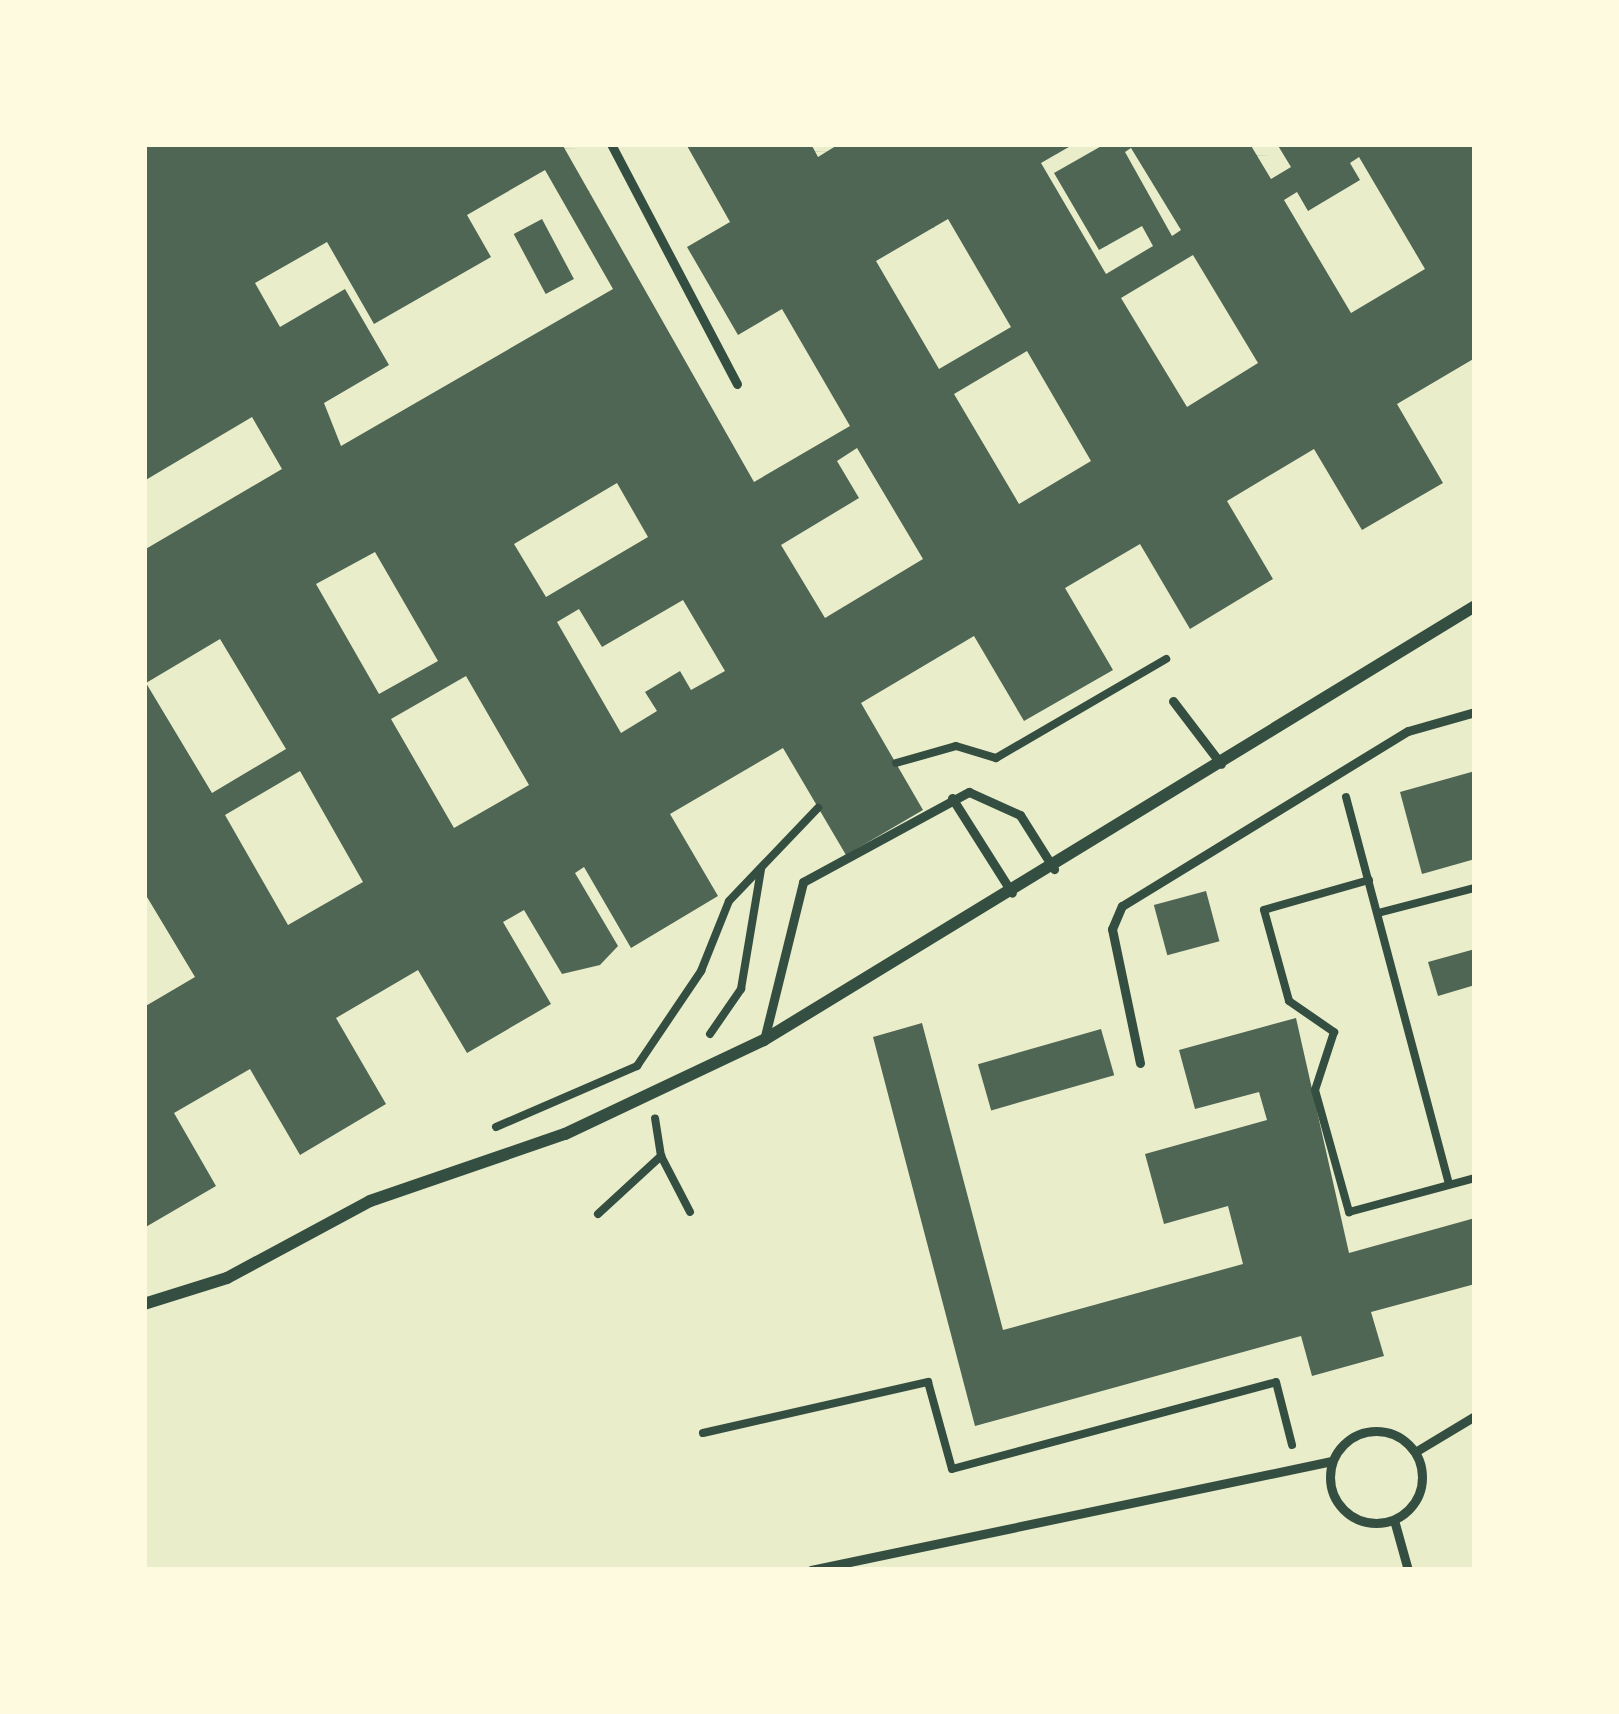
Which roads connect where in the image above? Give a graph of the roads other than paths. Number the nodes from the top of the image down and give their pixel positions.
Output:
1 (611, 144) edge
2 (737, 384) dead end
3 (1475, 606) edge
4 (1173, 701) dead end
5 (1475, 712) edge
6 (1221, 764) junction
7 (952, 798) junction
8 (1054, 868) junction
9 (1012, 893) junction
10 (764, 1040) junction
11 (1140, 1063) dead end
12 (144, 1304) edge
13 (1475, 1416) edge
14 (1414, 1451) junction
15 (1332, 1461) junction
16 (1394, 1520) junction
17 (811, 1570) edge
18 (1408, 1570) edge

1 - 2 lane
3 - 6 street
4 - 6 lane
5 - 11 lane
6 - 8 street
7 - 8 lane
7 - 9 lane
7 - 10 lane
8 - 9 street
9 - 10 street
10 - 12 street
13 - 14 lane
14 - 15 lane
14 - 16 lane
15 - 16 lane
15 - 17 lane
16 - 18 lane

